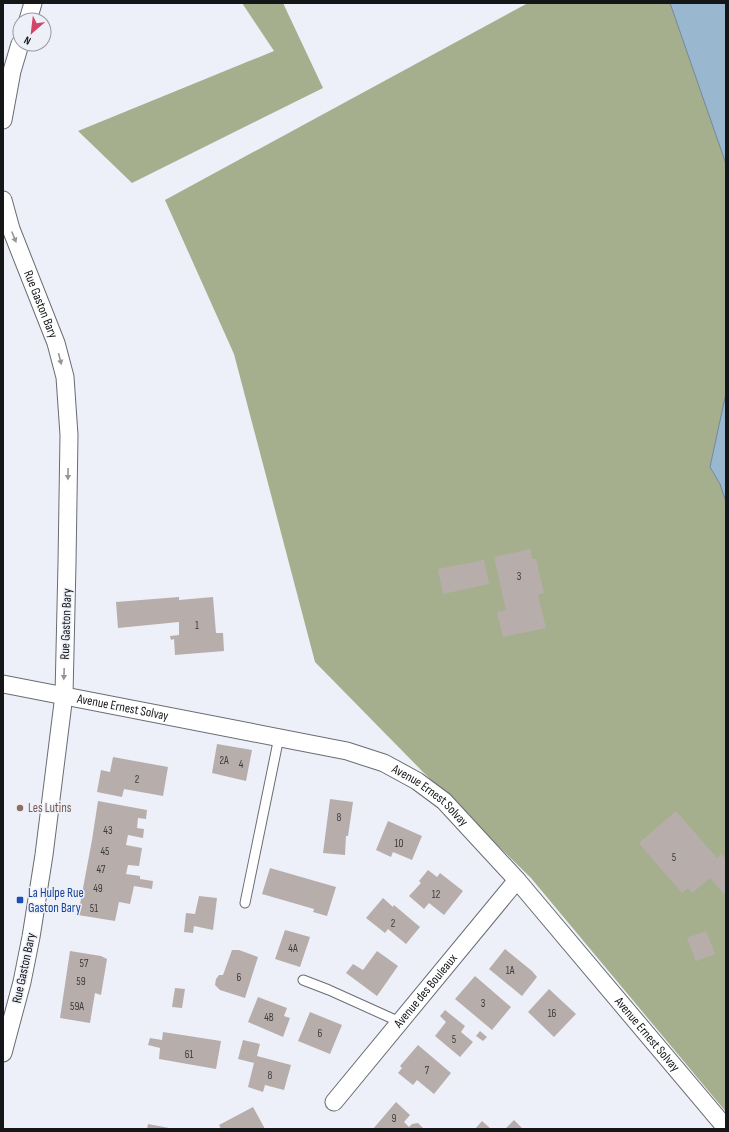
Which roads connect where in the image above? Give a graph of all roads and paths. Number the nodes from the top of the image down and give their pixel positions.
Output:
1 (18, 52) edge
2 (3, 120) edge
3 (3, 200) edge
4 (3, 684) edge
5 (64, 695) junction
6 (279, 737) junction
7 (516, 880) junction
8 (244, 903) dead end
9 (303, 980) dead end
10 (400, 1022) junction
11 (3, 1053) edge
12 (334, 1102) dead end
13 (726, 1128) edge

1 - 2 street
3 -> 5 street, Rue Gaston Bary
4 - 5 street, Avenue Ernest Solvay
5 - 6 street, Avenue Ernest Solvay
5 - 11 street, Rue Gaston Bary
6 - 7 street, Avenue Ernest Solvay
6 - 8 lane
7 - 10 street, Avenue des Bouleaux
7 - 13 street, Avenue Ernest Solvay
9 - 10 lane
10 - 12 street, Avenue des Bouleaux

